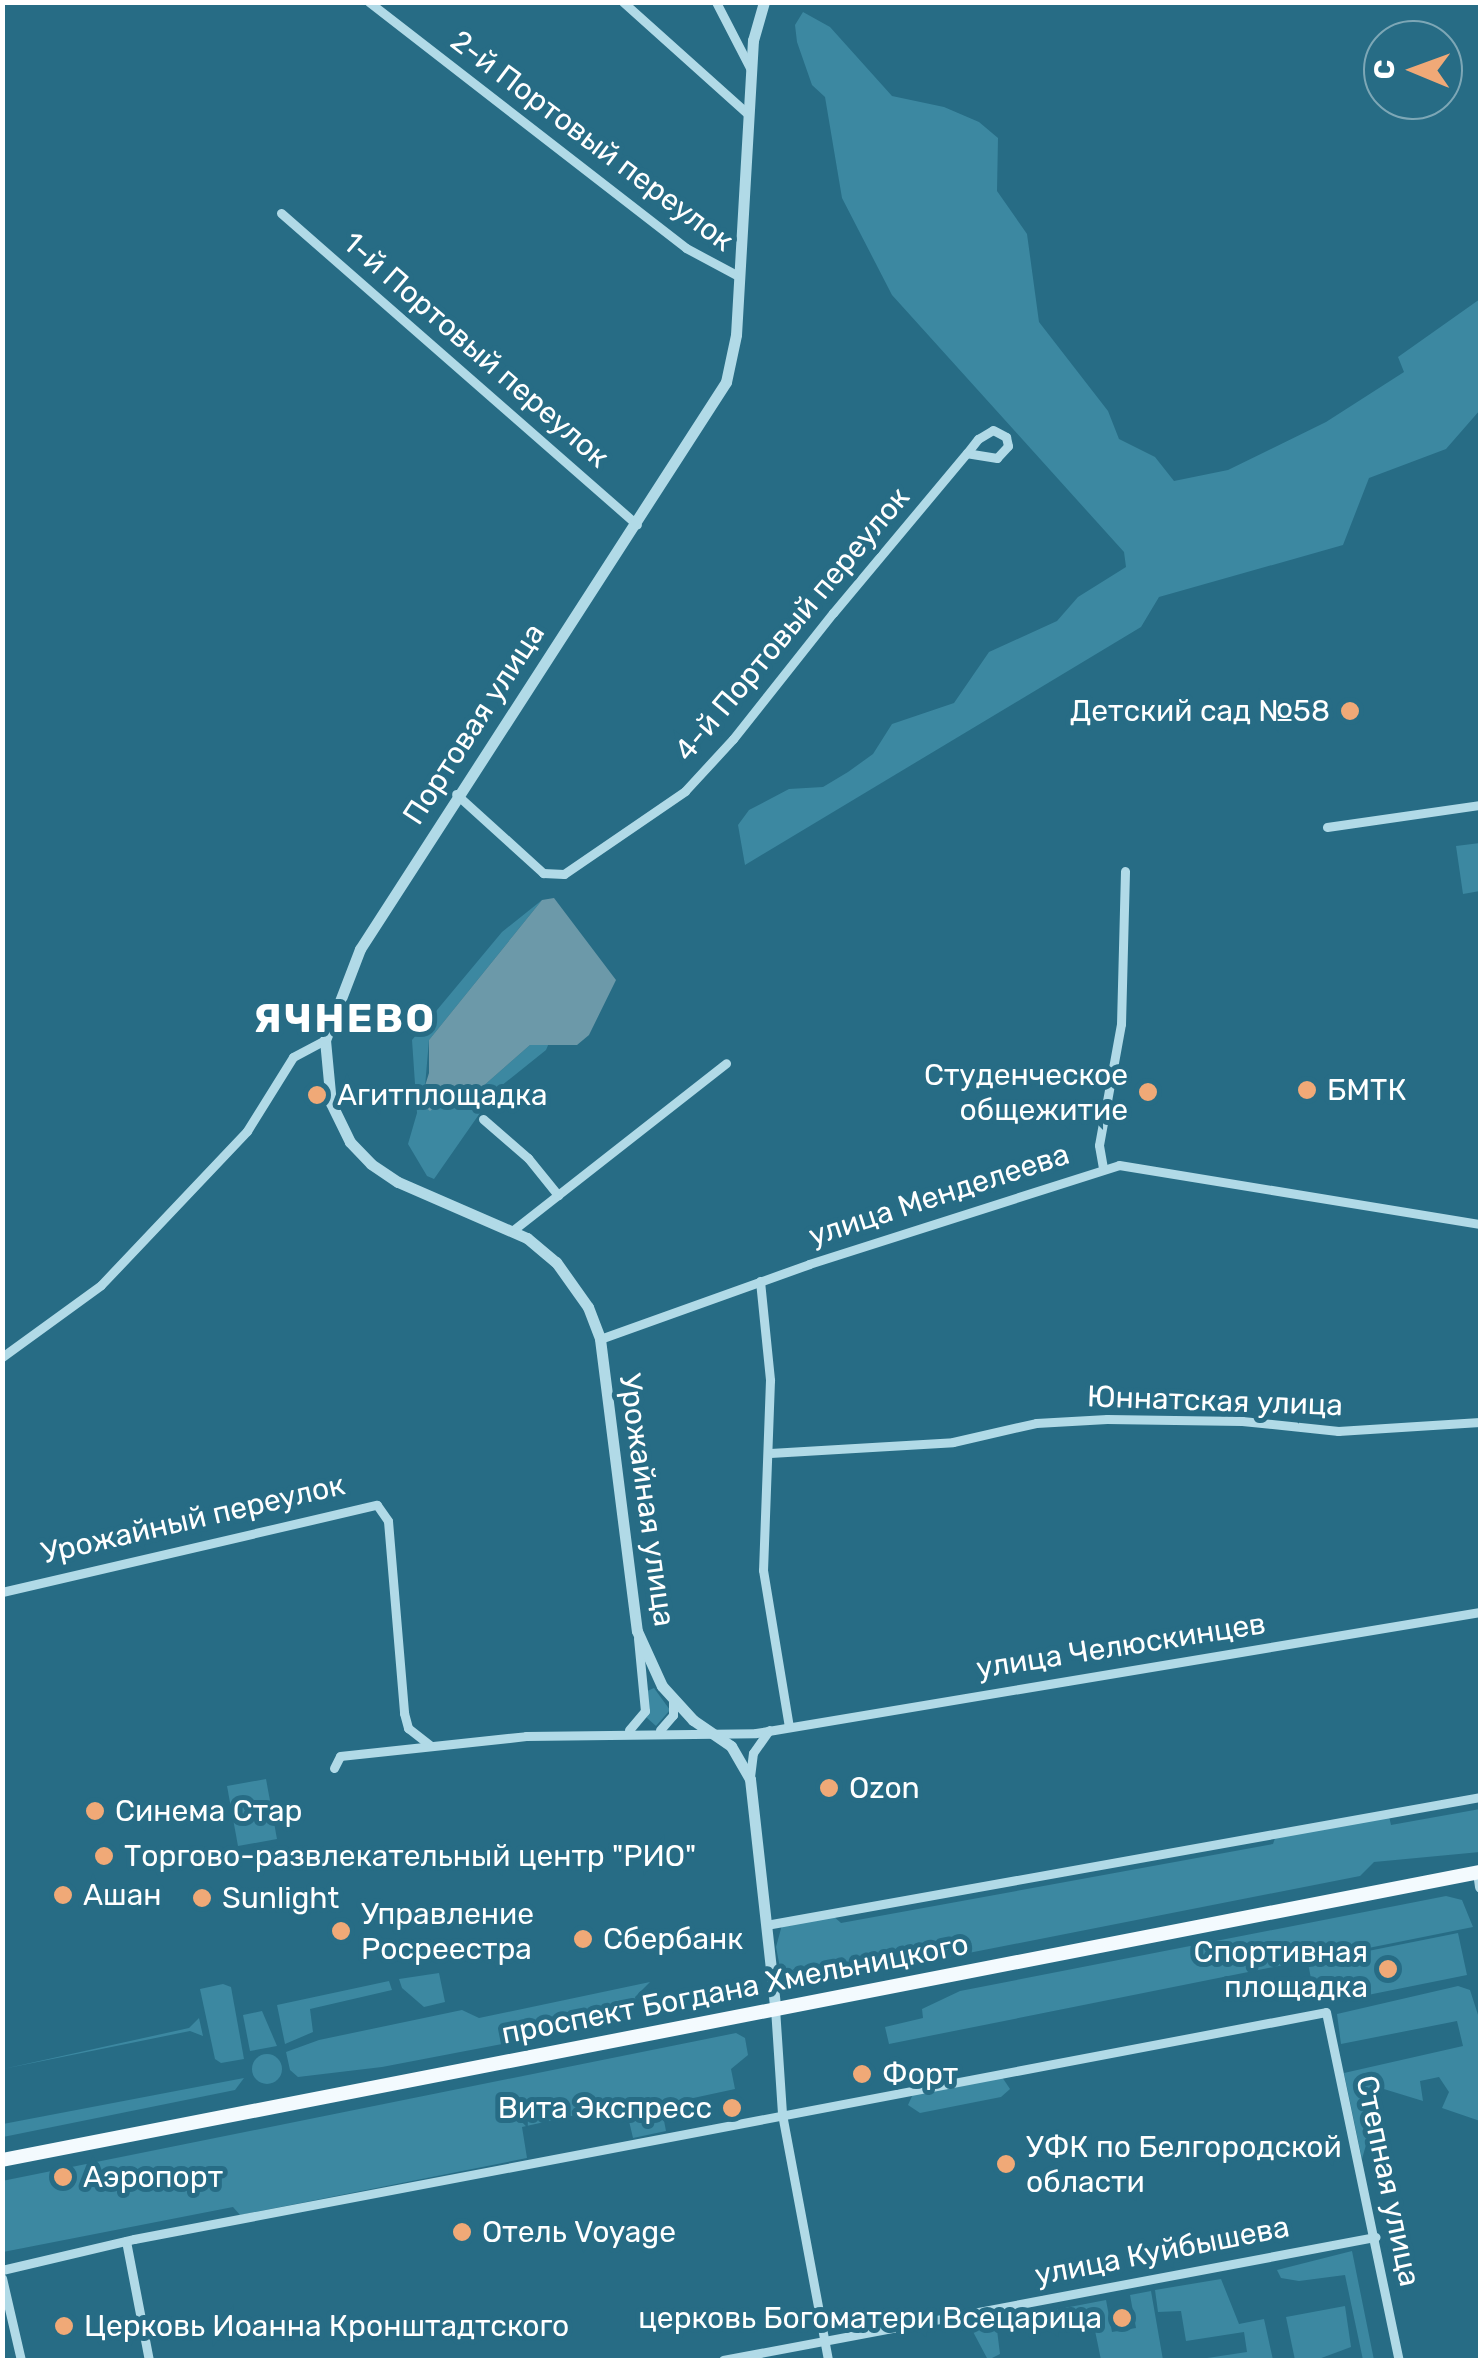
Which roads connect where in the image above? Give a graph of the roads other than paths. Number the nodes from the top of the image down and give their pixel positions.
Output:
1 (369, 2) edge
2 (623, 2) edge
3 (716, 2) edge
4 (764, 2) edge
5 (751, 70) junction
6 (748, 114) junction
7 (281, 212) dead end
8 (740, 277) junction
9 (967, 453) dead end
10 (637, 525) junction
11 (456, 794) junction
12 (1480, 805) edge
13 (1327, 828) dead end
14 (1124, 871) dead end
15 (325, 1040) junction
16 (726, 1062) dead end
17 (483, 1119) dead end
18 (1103, 1168) junction
19 (558, 1195) junction
20 (1480, 1224) edge
21 (512, 1231) junction
22 (760, 1282) junction
23 (600, 1339) junction
24 (2, 1357) edge
25 (1480, 1422) edge
26 (770, 1453) junction
27 (2, 1592) edge
28 (1480, 1612) edge
29 (637, 1630) junction
30 (674, 1701) junction
31 (789, 1727) junction
32 (660, 1730) junction
33 (707, 1730) junction
34 (769, 1730) junction
35 (626, 1731) junction
36 (756, 1733) junction
37 (432, 1746) junction
38 (738, 1754) junction
39 (334, 1768) dead end
40 (750, 1779) junction
41 (1480, 1797) edge
42 (1480, 1876) edge
43 (766, 1924) junction
44 (775, 2008) junction
45 (782, 2114) junction
46 (2, 2160) edge
47 (1375, 2237) junction
48 (126, 2242) junction
49 (2, 2270) edge
50 (2, 2278) edge
51 (825, 2341) junction
52 (21, 2360) edge
53 (149, 2360) edge
54 (723, 2360) edge
55 (828, 2360) edge
56 (1399, 2360) edge

1 - 8 street, 2-й Портовый переулок
2 - 6 street
3 - 5 street
4 - 5 street, Портовая улица
5 - 6 street, Портовая улица
6 - 8 street, Портовая улица
7 - 10 street, 1-й Портовый переулок
8 - 10 street, Портовая улица
9 - 11 street, 4-й Портовый переулок
10 - 11 street, Портовая улица
11 - 15 street, Портовая улица
12 - 13 street
14 - 18 street
15 - 21 street, Урожайная улица
15 - 24 street
16 - 19 street
17 - 19 street
18 - 20 street, улица Менделеева
18 - 22 street, улица Менделеева
19 - 21 street
21 - 23 street, Урожайная улица
22 - 23 street, улица Менделеева
22 - 26 street
23 - 29 street, Урожайная улица
25 - 26 street, Юннатская улица
26 - 31 street
27 - 37 street, Урожайный переулок
28 - 31 street, улица Челюскинцев
29 - 30 street, Урожайная улица
29 - 35 street
30 - 32 street
30 - 33 street, Урожайная улица
31 - 34 street, улица Челюскинцев
32 - 33 street, улица Челюскинцев
32 - 35 street, улица Челюскинцев
33 - 36 street, улица Челюскинцев
33 - 38 street, Урожайная улица
34 - 36 street, улица Челюскинцев
34 - 40 street
35 - 37 street
36 - 38 street
37 - 39 street
38 - 40 street, Урожайная улица
40 - 43 street, Урожайная улица
41 - 43 street
42 - 44 main road, проспект Богдана Хмельницкого
43 - 44 street, Урожайная улица
44 - 45 street
44 - 46 main road, проспект Богдана Хмельницкого
45 - 47 street, Степная улица
45 - 48 street
45 - 51 street
47 - 51 street, улица Куйбышева
47 - 56 street, Степная улица
48 - 49 street
48 - 53 street
50 - 52 street
51 - 54 street, улица Куйбышева
51 - 55 street

